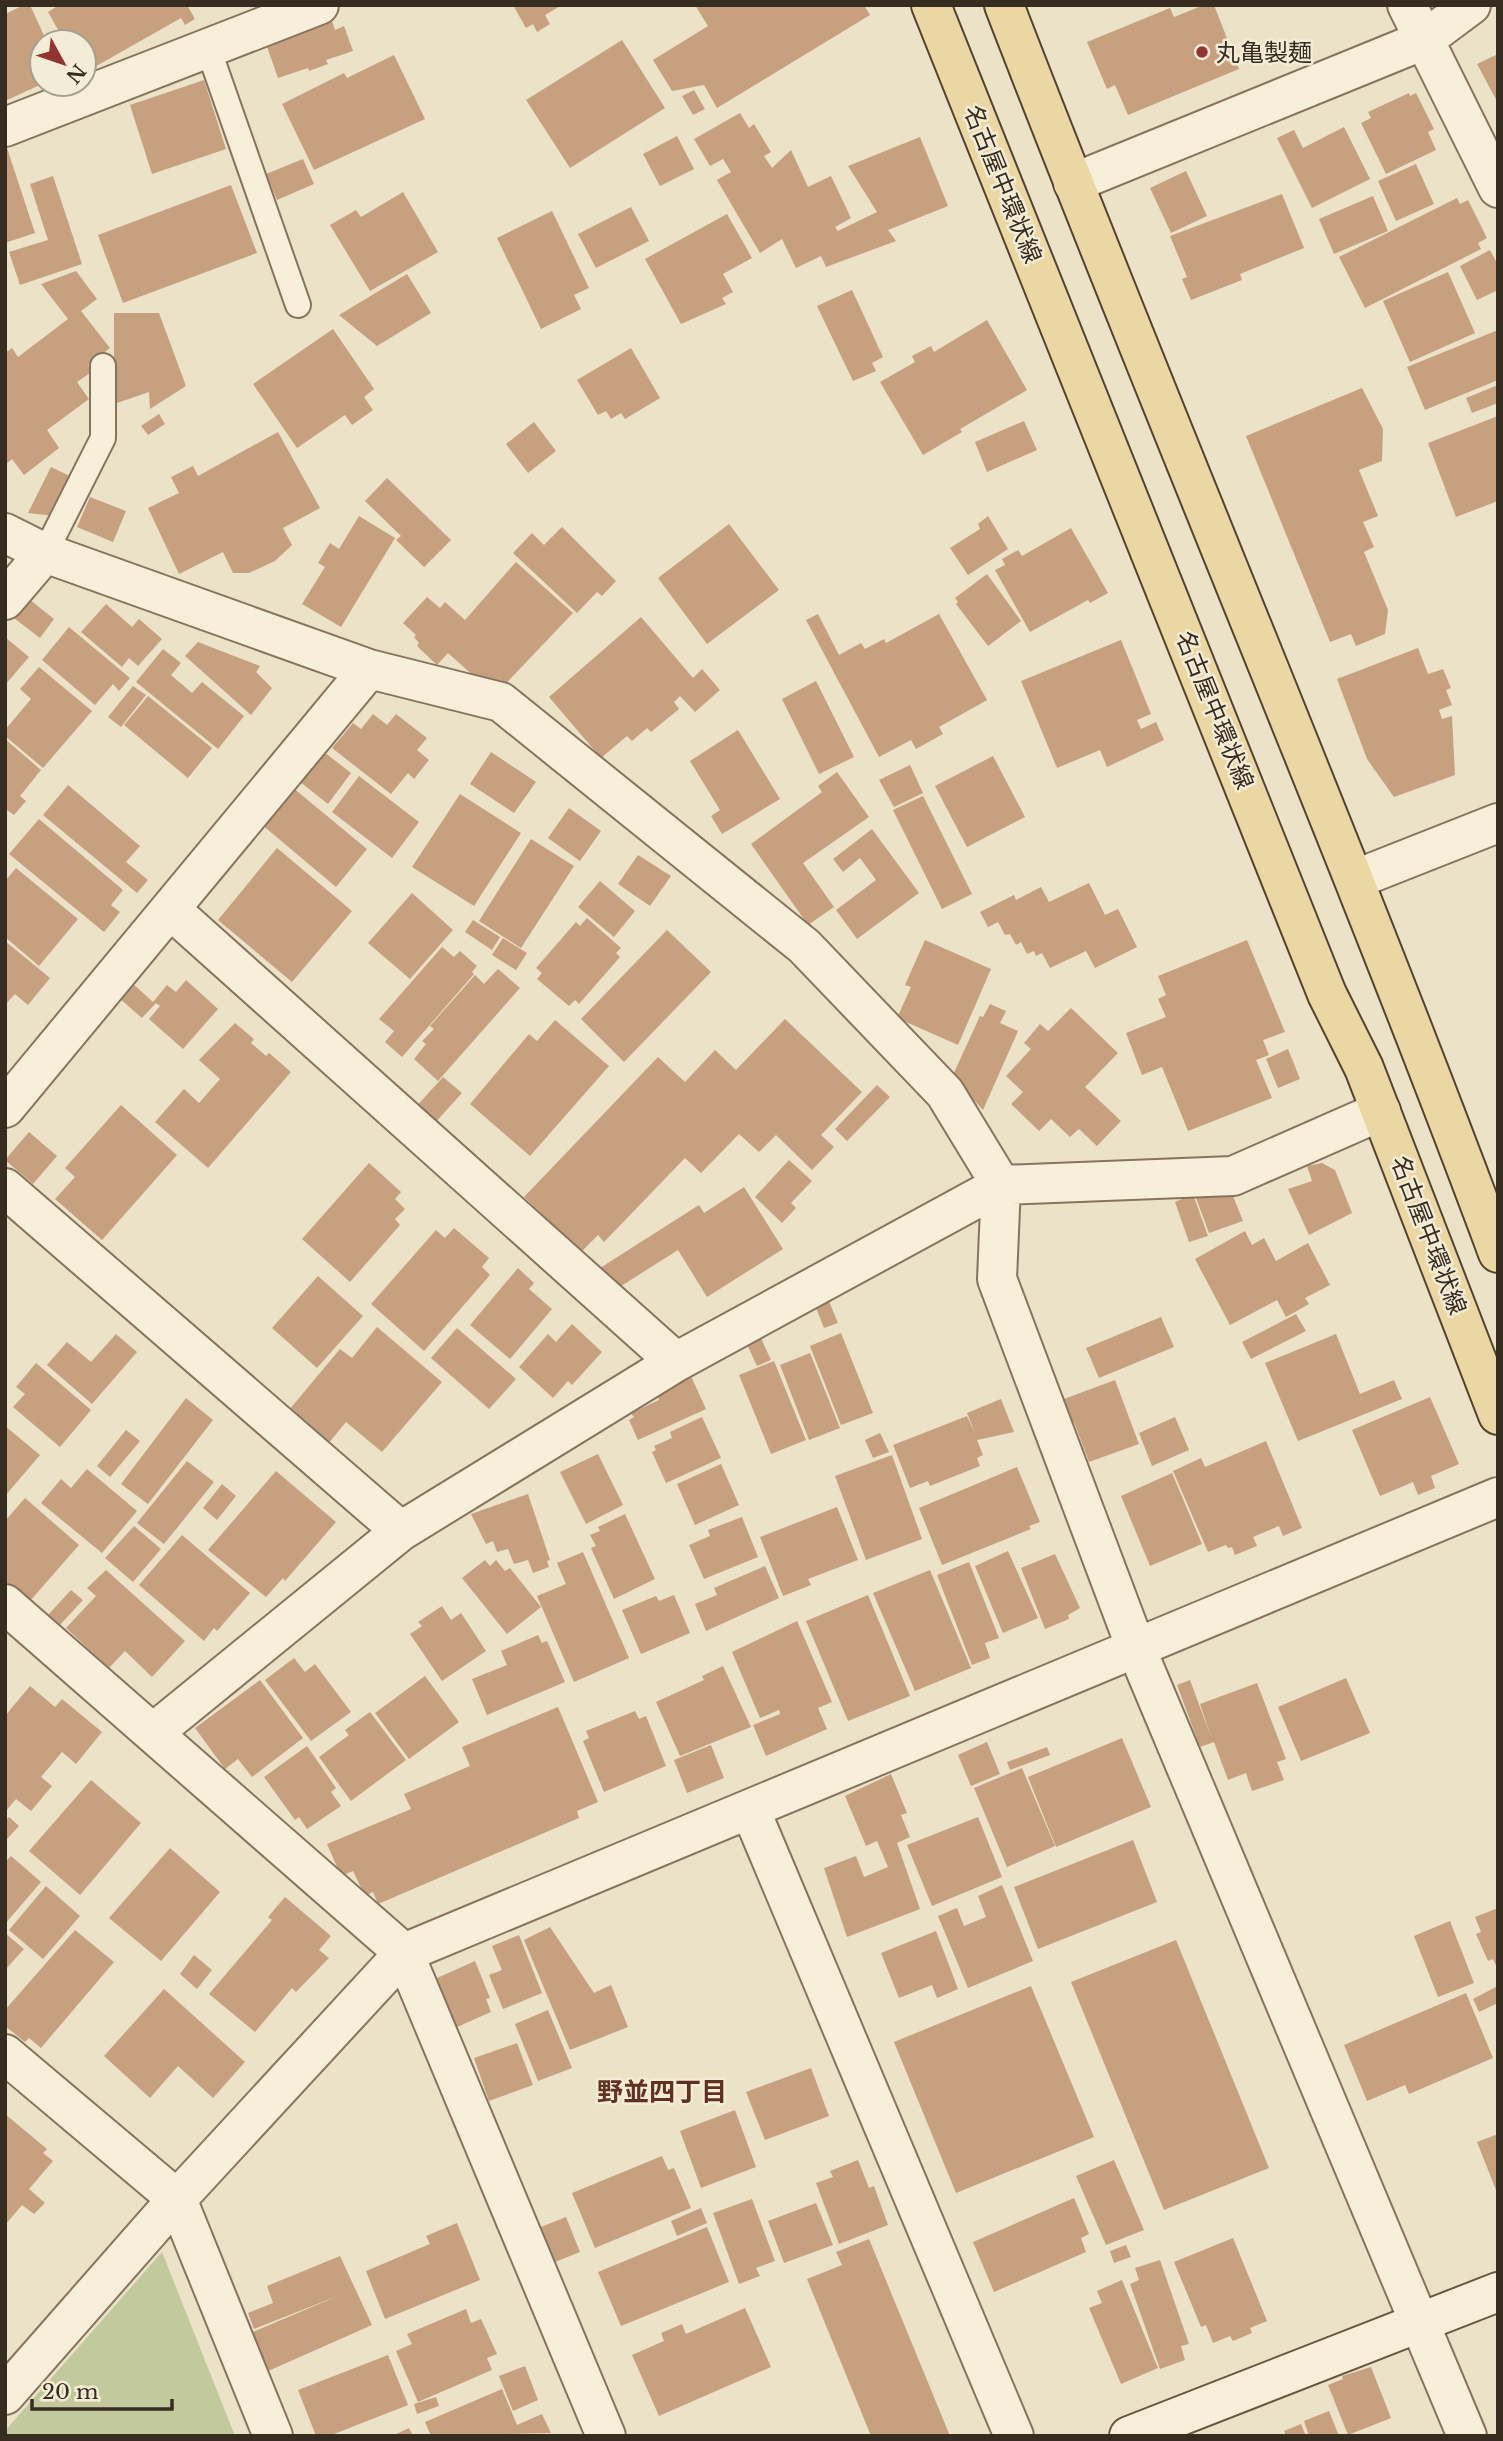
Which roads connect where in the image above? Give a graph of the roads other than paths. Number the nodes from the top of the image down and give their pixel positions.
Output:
1 (319, 5) edge
2 (931, 5) edge
3 (1004, 5) edge
4 (1407, 5) edge
5 (1471, 5) edge
6 (1424, 40) junction
7 (208, 48) junction
8 (5, 127) edge
9 (1073, 183) junction
10 (1498, 188) edge
11 (298, 304) dead end
12 (103, 366) dead end
13 (5, 533) edge
14 (45, 553) junction
15 (5, 600) edge
16 (369, 669) junction
17 (1498, 823) edge
18 (1356, 879) junction
19 (170, 909) junction
20 (5, 1108) edge
21 (1381, 1111) junction
22 (1001, 1185) junction
23 (5, 1188) edge
24 (1498, 1253) edge
25 (676, 1362) junction
26 (1498, 1415) edge
27 (1498, 1497) edge
28 (401, 1531) junction
29 (5, 1604) edge
30 (1136, 1648) junction
31 (153, 1733) junction
32 (750, 1809) junction
33 (404, 1953) junction
34 (5, 2054) edge
35 (177, 2199) junction
36 (1498, 2292) edge
37 (1420, 2323) junction
38 (5, 2395) edge
39 (273, 2436) edge
40 (606, 2436) edge
41 (1014, 2436) edge
42 (1129, 2436) edge
43 (1467, 2436) edge

1 - 7 street
2 - 21 main road, 名古屋中環状線
3 - 9 main road
4 - 6 street
5 - 6 street
6 - 9 street
6 - 10 street
7 - 8 street
7 - 11 lane
9 - 18 main road
12 - 14 lane
13 - 14 street
14 - 15 street
14 - 16 street
16 - 19 street
16 - 22 street
17 - 18 street
18 - 24 main road
19 - 20 street
19 - 25 street
21 - 22 street
21 - 26 main road, 名古屋中環状線
22 - 25 street
22 - 30 street
23 - 28 street
25 - 28 street
27 - 30 street
28 - 31 street
29 - 31 street
30 - 32 street
30 - 37 street
31 - 33 street
32 - 33 street
32 - 41 street
33 - 35 street
33 - 40 street
34 - 35 street
35 - 38 street
35 - 39 street
36 - 37 street
37 - 42 street
37 - 43 street

